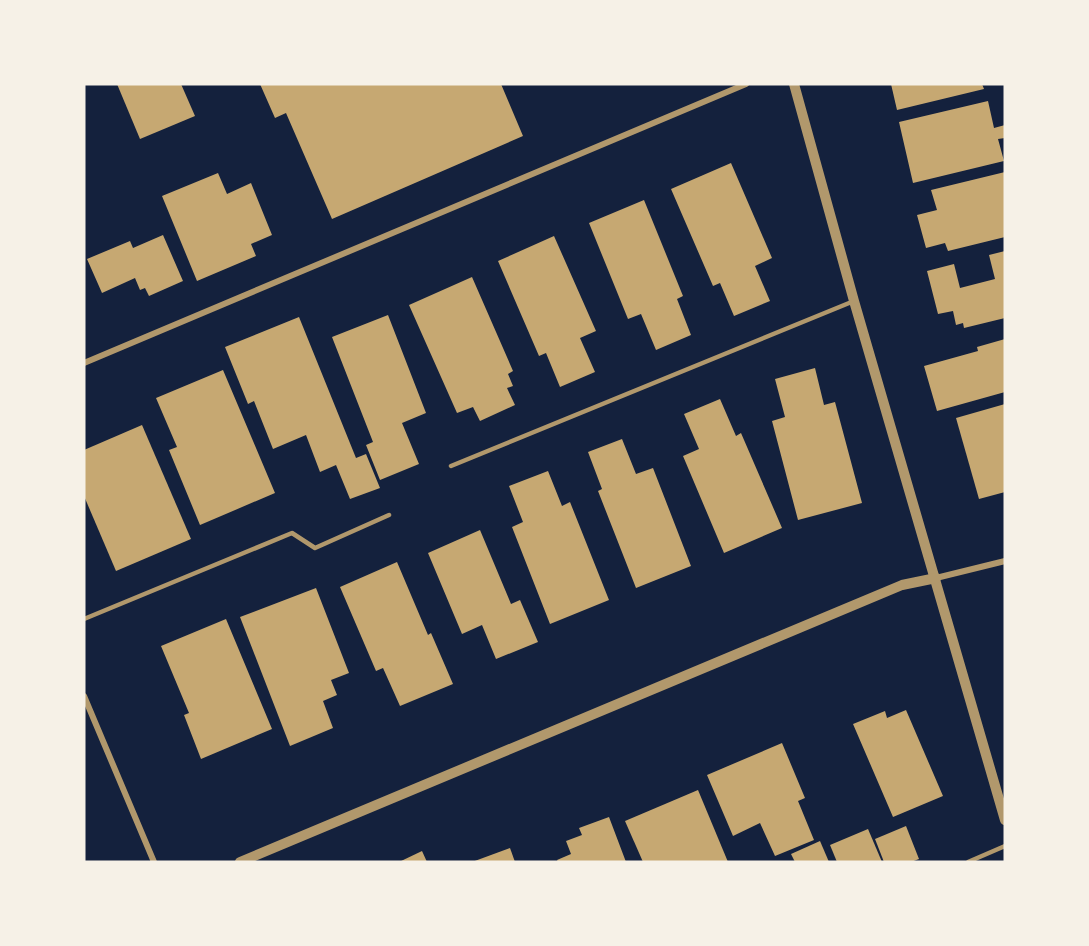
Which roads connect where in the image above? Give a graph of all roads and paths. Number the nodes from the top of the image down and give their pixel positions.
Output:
1 (746, 84) edge
2 (794, 84) edge
3 (854, 301) junction
4 (84, 363) edge
5 (451, 466) dead end
6 (389, 515) dead end
7 (1005, 561) edge
8 (936, 578) junction
9 (84, 619) edge
10 (84, 696) edge
11 (1005, 820) edge
12 (1005, 846) edge
13 (154, 862) edge
14 (240, 862) edge
15 (968, 862) edge

1 - 4 street
2 - 3 street
3 - 5 lane
3 - 8 street
6 - 9 lane
7 - 8 street
8 - 11 street
8 - 14 street
10 - 13 street
12 - 15 lane

